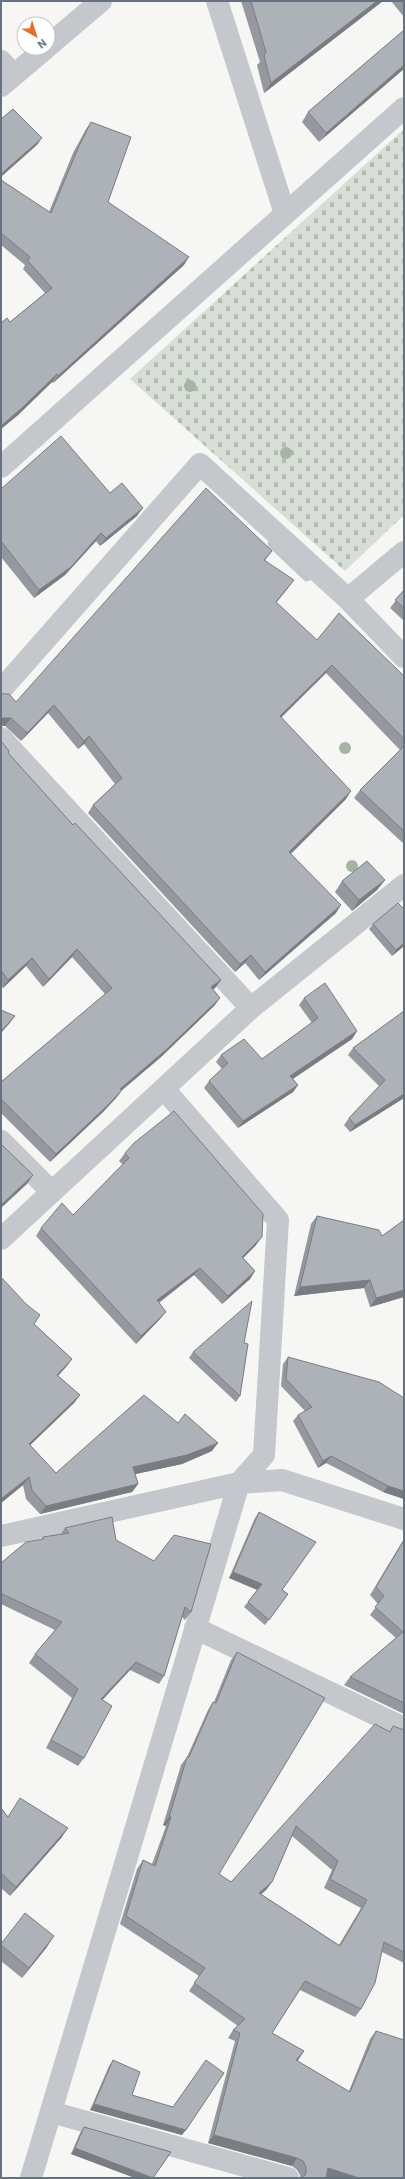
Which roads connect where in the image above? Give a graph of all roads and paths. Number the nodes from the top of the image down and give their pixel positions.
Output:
1 (101, 1) edge
2 (217, 1) edge
3 (56, 39) edge
4 (33, 56) edge
5 (5, 74) edge
6 (404, 108) edge
7 (285, 214) junction
8 (1, 467) edge
9 (404, 552) edge
10 (348, 600) junction
11 (404, 657) edge
12 (1, 690) edge
13 (1, 738) edge
14 (404, 884) edge
15 (250, 1008) junction
16 (164, 1089) junction
17 (1, 1141) edge
18 (52, 1192) junction
19 (1, 1239) edge
20 (239, 1483) junction
21 (404, 1519) edge
22 (1, 1536) edge
23 (195, 1628) junction
24 (404, 1728) edge
25 (51, 2112) junction
26 (31, 2178) edge
27 (288, 2178) edge

1 - 3 street
2 - 7 street
4 - 5 street
6 - 7 street
7 - 8 street
9 - 10 street
10 - 11 street
10 - 12 street
13 - 15 street
14 - 15 street
15 - 16 street
16 - 18 street
16 - 20 street
17 - 18 street
18 - 19 street
20 - 21 street
20 - 22 street
20 - 23 street
23 - 24 street
23 - 25 street
25 - 26 street
25 - 27 street

